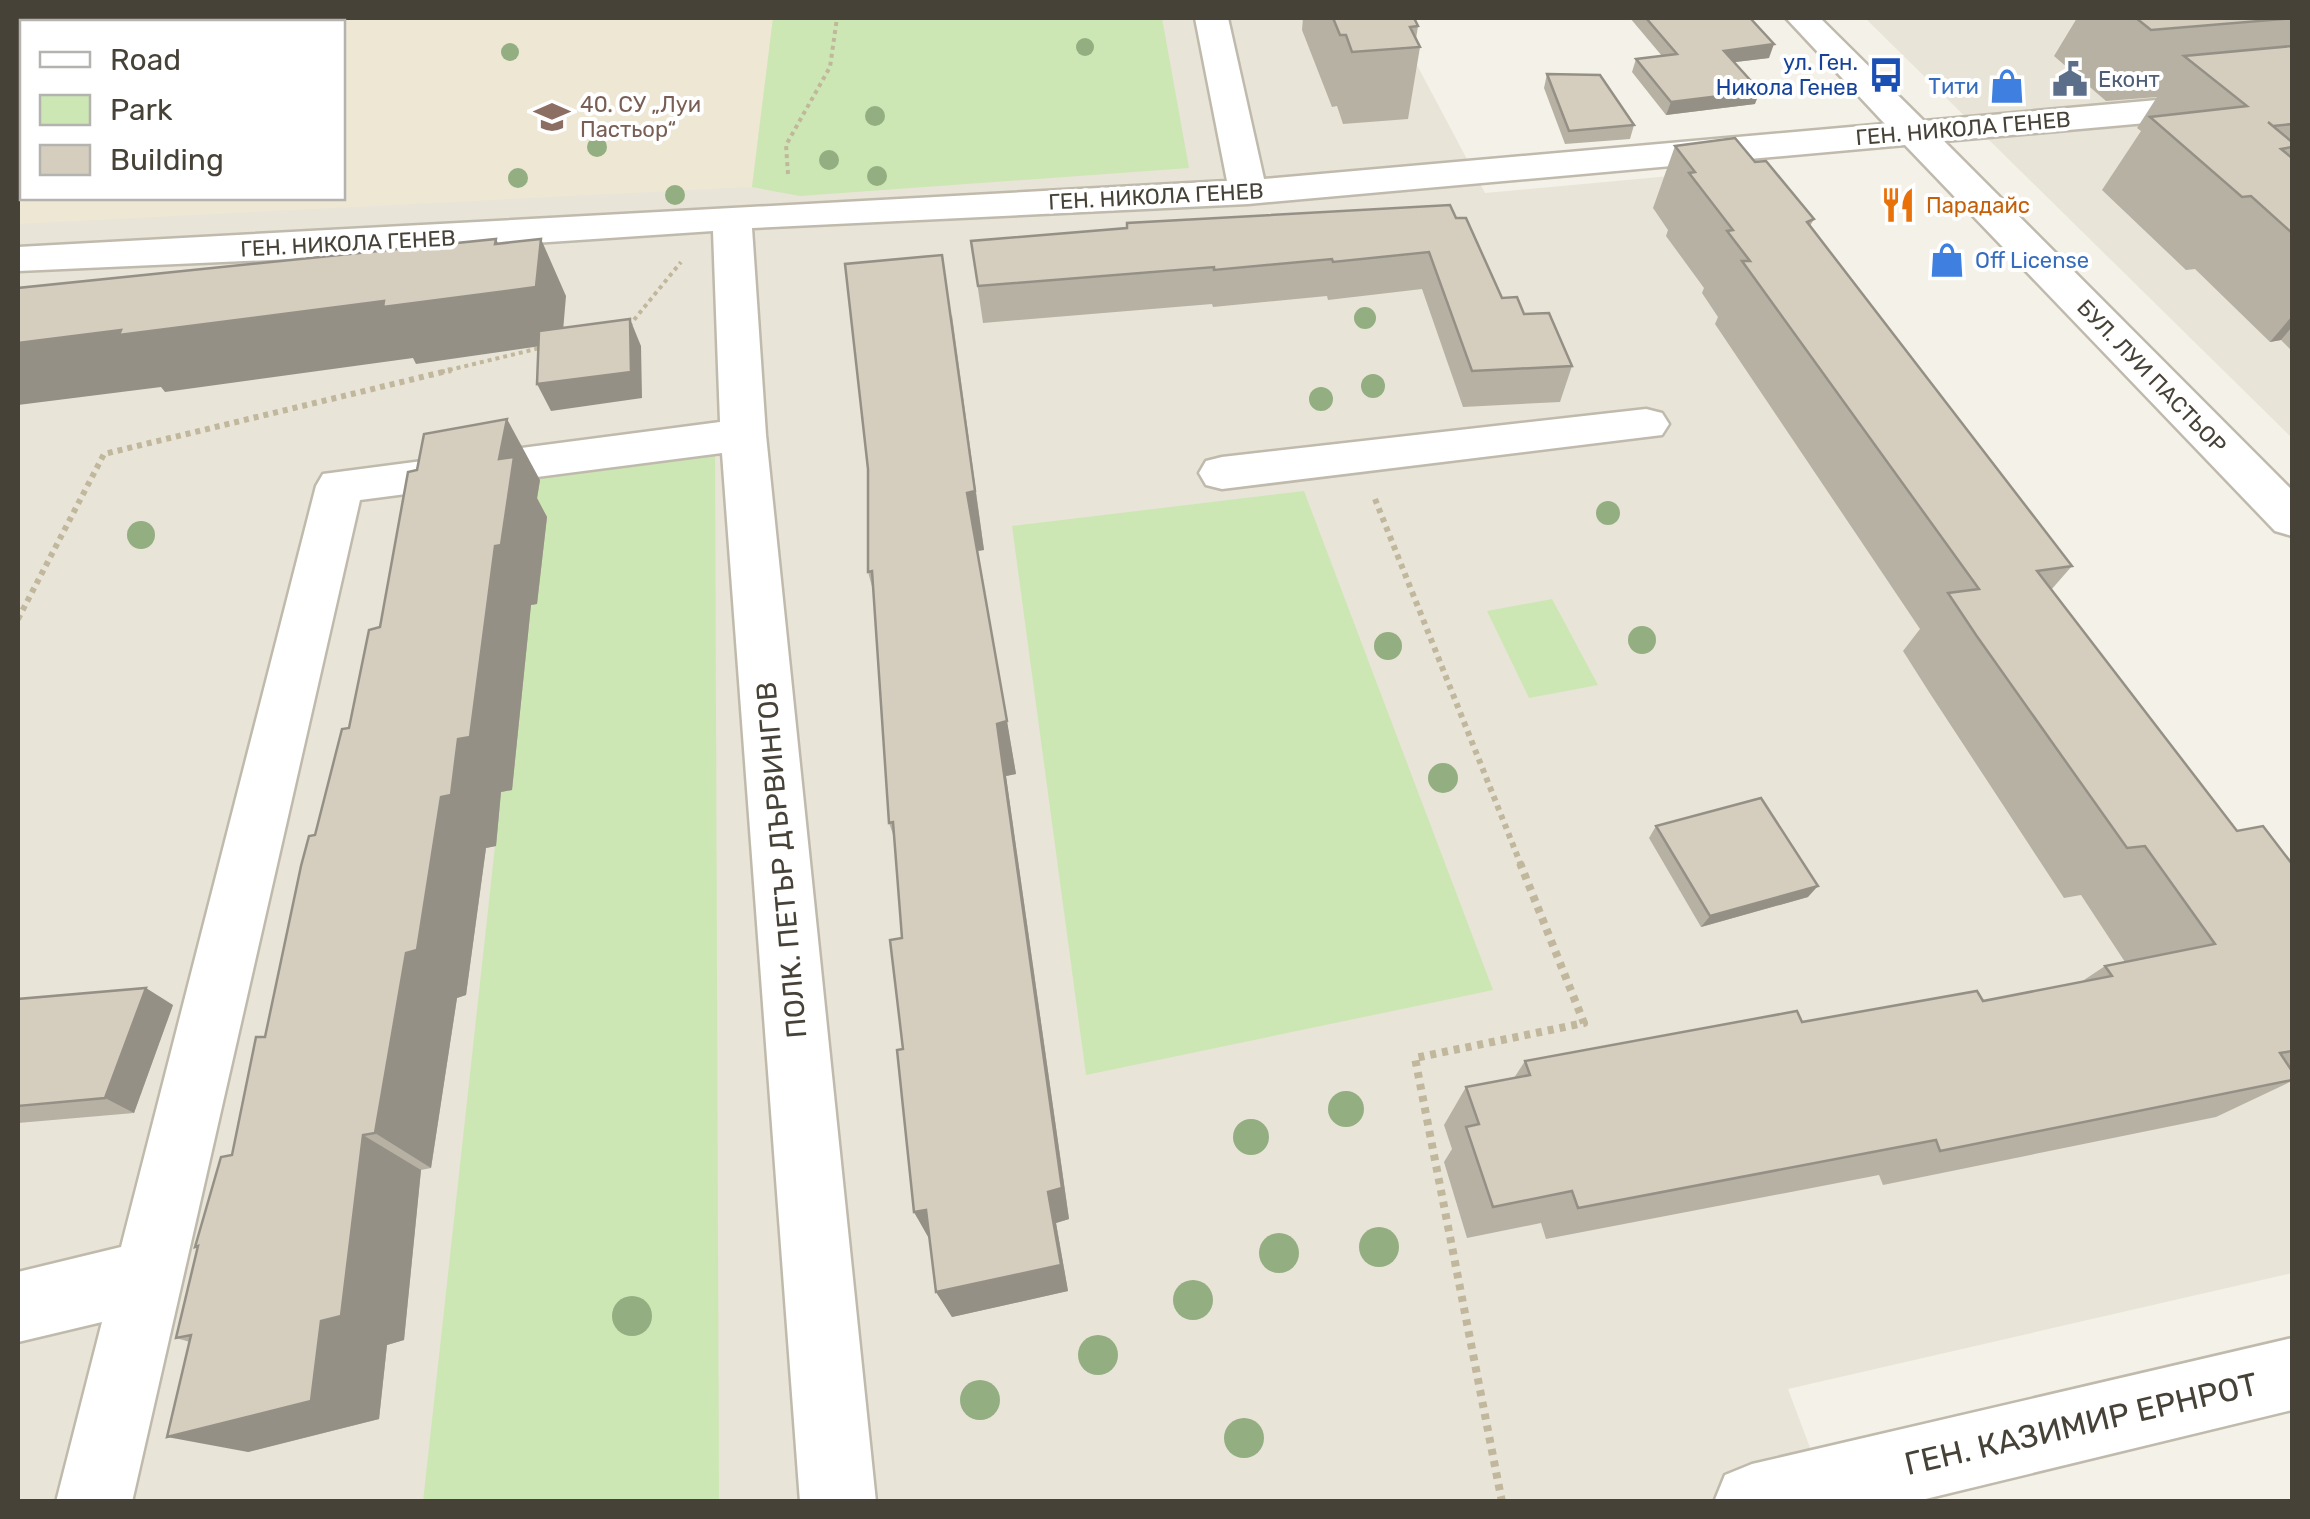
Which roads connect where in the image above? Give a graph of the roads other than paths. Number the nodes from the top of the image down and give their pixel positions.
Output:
1 (1212, 18) edge
2 (1802, 18) edge
3 (2244, 76) edge
4 (2283, 100) edge
5 (1914, 132) junction
6 (1248, 192) junction
7 (732, 219) junction
8 (18, 260) edge
9 (1646, 424) dead end
10 (743, 434) junction
11 (1222, 473) dead end
12 (2292, 519) edge
13 (149, 1275) junction
14 (18, 1307) edge
15 (2292, 1374) edge
16 (94, 1502) edge
17 (838, 1502) edge
18 (1752, 1502) edge

1 - 6 street
2 - 5 street, БУЛ. ЛУИ ПАСТЬОР
3 - 4 street
4 - 5 street, ГЕН. НИКОЛА ГЕНЕВ
5 - 6 street, ГЕН. НИКОЛА ГЕНЕВ
5 - 12 street, БУЛ. ЛУИ ПАСТЬОР
6 - 7 street, ГЕН. НИКОЛА ГЕНЕВ
7 - 8 street, ГЕН. НИКОЛА ГЕНЕВ
7 - 10 street, ПОЛК. ПЕТЪР ДЪРВИНГОВ
9 - 11 street
10 - 13 street
10 - 17 street, ПОЛК. ПЕТЪР ДЪРВИНГОВ
13 - 14 street
13 - 16 street
15 - 18 street, ГЕН. КАЗИМИР ЕРНРОТ

